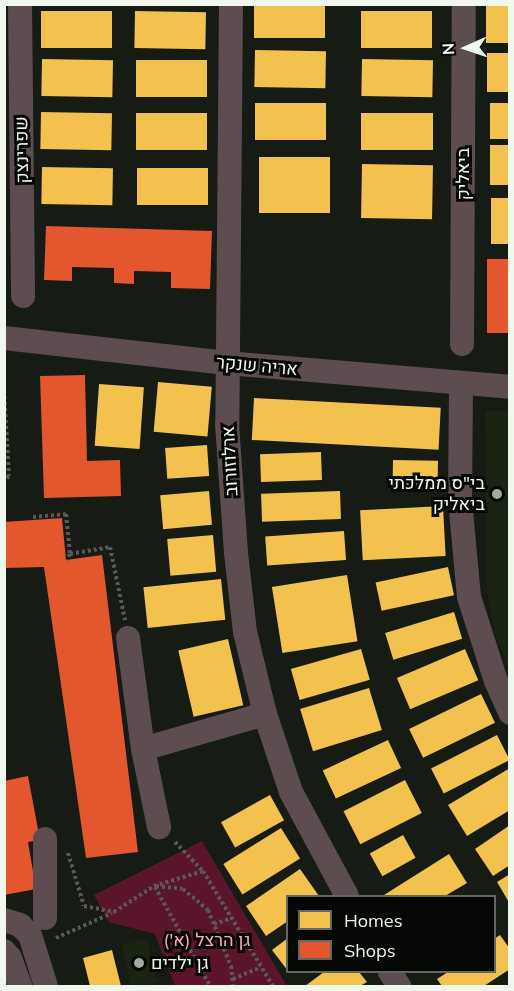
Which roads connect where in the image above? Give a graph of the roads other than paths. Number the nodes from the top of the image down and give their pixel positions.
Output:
1 (20, 4) edge
2 (231, 4) edge
3 (464, 4) edge
4 (24, 296) dead end
5 (4, 338) edge
6 (462, 345) dead end
7 (227, 363) junction
8 (461, 384) junction
9 (510, 387) edge
10 (128, 638) road end
11 (510, 713) edge
12 (265, 714) junction
13 (143, 749) junction
14 (159, 827) road end
15 (56, 842) road end
16 (59, 868) dead end
17 (346, 895) edge
18 (4, 920) edge
19 (36, 934) junction
20 (4, 951) edge
21 (391, 973) edge
22 (21, 987) edge
23 (46, 987) edge
24 (399, 987) edge

1 - 4 street, שפרינצק
2 - 7 street, ארלוזורוב
3 - 6 street, ביאליק
5 - 7 street, אריה שנקר
7 - 8 street, אריה שנקר
7 - 12 street, ארלוזורוב
8 - 9 street, אריה שנקר
8 - 11 street
10 - 13 street
12 - 13 street
12 - 17 street, ארלוזורוב
13 - 14 street
15 - 19 street
16 - 19 street
18 - 19 street
19 - 23 street
20 - 22 street
21 - 24 street

